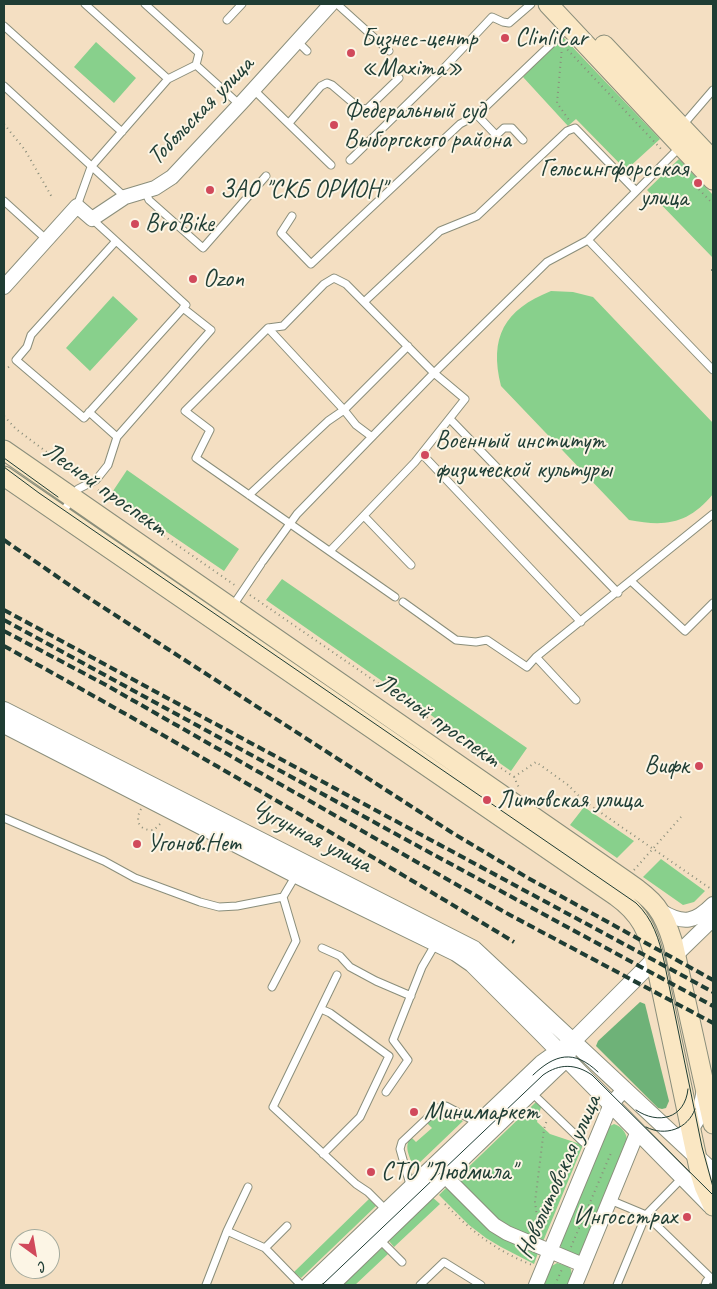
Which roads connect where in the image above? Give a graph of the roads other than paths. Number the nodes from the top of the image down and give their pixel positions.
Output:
1 (85, 4) edge
2 (145, 4) edge
3 (242, 4) edge
4 (531, 4) edge
5 (329, 5) edge
6 (556, 5) edge
7 (227, 20) dead end
8 (4, 26) edge
9 (570, 27) junction
10 (390, 51) dead end
11 (196, 66) junction
12 (399, 78) dead end
13 (168, 79) junction
14 (4, 86) edge
15 (254, 90) junction
16 (713, 90) edge
17 (240, 105) junction
18 (477, 115) junction
19 (289, 123) junction
20 (122, 132) junction
21 (496, 135) junction
22 (523, 140) dead end
23 (678, 140) junction
24 (487, 144) dead end
25 (350, 160) dead end
26 (713, 160) edge
27 (331, 164) dead end
28 (91, 167) junction
29 (266, 176) dead end
30 (713, 180) edge
31 (146, 191) junction
32 (636, 192) junction
33 (125, 197) junction
34 (5, 205) edge
35 (78, 206) junction
36 (292, 216) dead end
37 (92, 219) junction
38 (47, 240) junction
39 (588, 240) junction
40 (116, 241) junction
41 (4, 287) edge
42 (364, 302) junction
43 (183, 308) junction
44 (268, 328) junction
45 (408, 346) junction
46 (713, 370) edge
47 (434, 372) junction
48 (344, 410) junction
49 (89, 412) junction
50 (450, 419) junction
51 (117, 437) junction
52 (372, 437) junction
53 (4, 450) edge
54 (422, 454) junction
55 (4, 476) edge
56 (249, 495) junction
57 (72, 498) junction
58 (713, 514) edge
59 (60, 515) junction
60 (364, 516) junction
61 (289, 524) junction
62 (330, 551) junction
63 (411, 565) dead end
64 (632, 582) junction
65 (618, 593) junction
66 (396, 597) dead end
67 (403, 602) dead end
68 (713, 603) edge
69 (231, 608) junction
70 (581, 622) junction
71 (536, 657) junction
72 (576, 700) dead end
73 (373, 706) junction
74 (4, 710) edge
75 (362, 722) junction
76 (4, 725) edge
77 (4, 818) edge
78 (299, 868) junction
79 (283, 897) junction
80 (713, 904) edge
81 (661, 911) junction
82 (713, 919) edge
83 (439, 937) junction
84 (322, 948) dead end
85 (675, 956) junction
86 (656, 959) junction
87 (337, 975) dead end
88 (272, 987) dead end
89 (411, 996) junction
90 (321, 1009) junction
91 (573, 1040) junction
92 (562, 1055) junction
93 (705, 1087) junction
94 (526, 1088) junction
95 (625, 1089) junction
96 (386, 1092) dead end
97 (610, 1104) junction
98 (713, 1124) edge
99 (484, 1128) junction
100 (638, 1131) junction
101 (682, 1133) junction
102 (583, 1142) dead end
103 (323, 1154) junction
104 (697, 1158) junction
105 (440, 1171) junction
106 (713, 1172) edge
107 (683, 1177) junction
108 (248, 1187) dead end
109 (412, 1188) junction
110 (610, 1200) junction
111 (713, 1208) edge
112 (388, 1211) junction
113 (646, 1215) junction
114 (287, 1226) dead end
115 (227, 1231) junction
116 (374, 1234) junction
117 (265, 1248) junction
118 (546, 1250) junction
119 (402, 1262) dead end
120 (583, 1265) junction
121 (712, 1278) edge
122 (206, 1285) edge
123 (301, 1285) edge
124 (309, 1285) edge
125 (331, 1285) edge
126 (420, 1285) edge
127 (481, 1285) edge
128 (536, 1285) edge
129 (575, 1285) edge
130 (617, 1285) edge
131 (705, 1285) edge

1 - 13 lane
2 - 11 lane
3 - 7 lane
4 - 25 lane
5 - 10 lane
5 - 15 street, Тобольская улица
6 - 9 main road
6 - 23 main road
8 - 20 lane
9 - 18 lane
9 - 23 main road
11 - 13 lane
11 - 17 lane
12 - 19 lane
13 - 20 lane
14 - 28 lane
15 - 17 street, Тобольская улица
15 - 19 lane
16 - 23 lane
17 - 31 street, Тобольская улица
18 - 21 lane
18 - 36 lane
19 - 27 lane
20 - 28 lane
21 - 22 lane
21 - 24 lane
23 - 26 main road
23 - 30 main road
23 - 32 lane
28 - 33 lane
28 - 35 lane
29 - 31 lane
31 - 33 street, Тобольская улица
32 - 39 lane
32 - 42 lane
33 - 37 street, Тобольская улица
34 - 38 lane
35 - 37 street
35 - 38 street
37 - 40 lane
38 - 41 street
39 - 46 lane
39 - 47 lane
40 - 43 lane
40 - 49 lane
42 - 44 lane
42 - 45 lane
43 - 49 lane
43 - 51 lane
44 - 48 lane
44 - 56 lane
45 - 47 lane
45 - 48 lane
47 - 50 lane
47 - 52 lane
48 - 52 lane
48 - 56 lane
49 - 51 lane
50 - 54 lane
50 - 65 lane
51 - 57 lane
52 - 61 lane
53 - 57 main road, Лесной проспект
54 - 60 lane
54 - 70 lane
55 - 59 main road, Лесной проспект
56 - 61 lane
57 - 59 lane
57 - 69 main road, Лесной проспект
58 - 64 lane
59 - 75 main road, Лесной проспект
60 - 62 lane
60 - 63 lane
61 - 62 lane
61 - 69 lane
62 - 66 lane
64 - 65 lane
64 - 68 lane
65 - 70 lane
67 - 71 lane
69 - 73 main road, Лесной проспект
70 - 71 lane
71 - 72 lane
73 - 75 main road
73 - 81 main road, Лесной проспект
74 - 78 street, Чугунная улица
75 - 86 main road, Лесной проспект
76 - 78 street, Чугунная улица
77 - 79 lane
78 - 79 lane
78 - 83 street, Чугунная улица
79 - 88 lane
80 - 81 street
81 - 85 main road, Лесной проспект
82 - 85 street
83 - 89 lane
83 - 91 street, Чугунная улица
83 - 92 street, Чугунная улица
84 - 89 lane
85 - 93 main road, Лесной проспект
86 - 91 street
86 - 101 main road, Лесной проспект
87 - 90 lane
89 - 96 lane
90 - 103 lane
90 - 103 lane
91 - 92 street
91 - 95 street
92 - 94 street
92 - 97 street, Лесной проспект
93 - 98 main road, Лесной проспект
93 - 101 street
94 - 99 street
94 - 102 lane
95 - 97 street, Новолитовская улица
95 - 101 street
97 - 100 street, Лесной проспект
97 - 118 street, Новолитовская улица
99 - 105 street
99 - 109 lane
100 - 101 street
100 - 107 street, Лесной проспект
100 - 110 street
101 - 104 main road, Лесной проспект
103 - 112 lane
104 - 106 street
104 - 111 main road, Лесной проспект
105 - 109 street
105 - 116 street
105 - 118 street
107 - 111 street, Лесной проспект
107 - 113 lane
108 - 115 lane
109 - 112 street
110 - 113 lane
110 - 120 street
112 - 116 street
113 - 121 lane
113 - 130 lane
114 - 117 lane
115 - 117 lane
115 - 122 lane
116 - 119 lane
116 - 124 street
116 - 125 street
117 - 123 lane
118 - 120 street
118 - 128 street, Новолитовская улица
120 - 129 street
121 - 131 lane
126 - 127 lane

